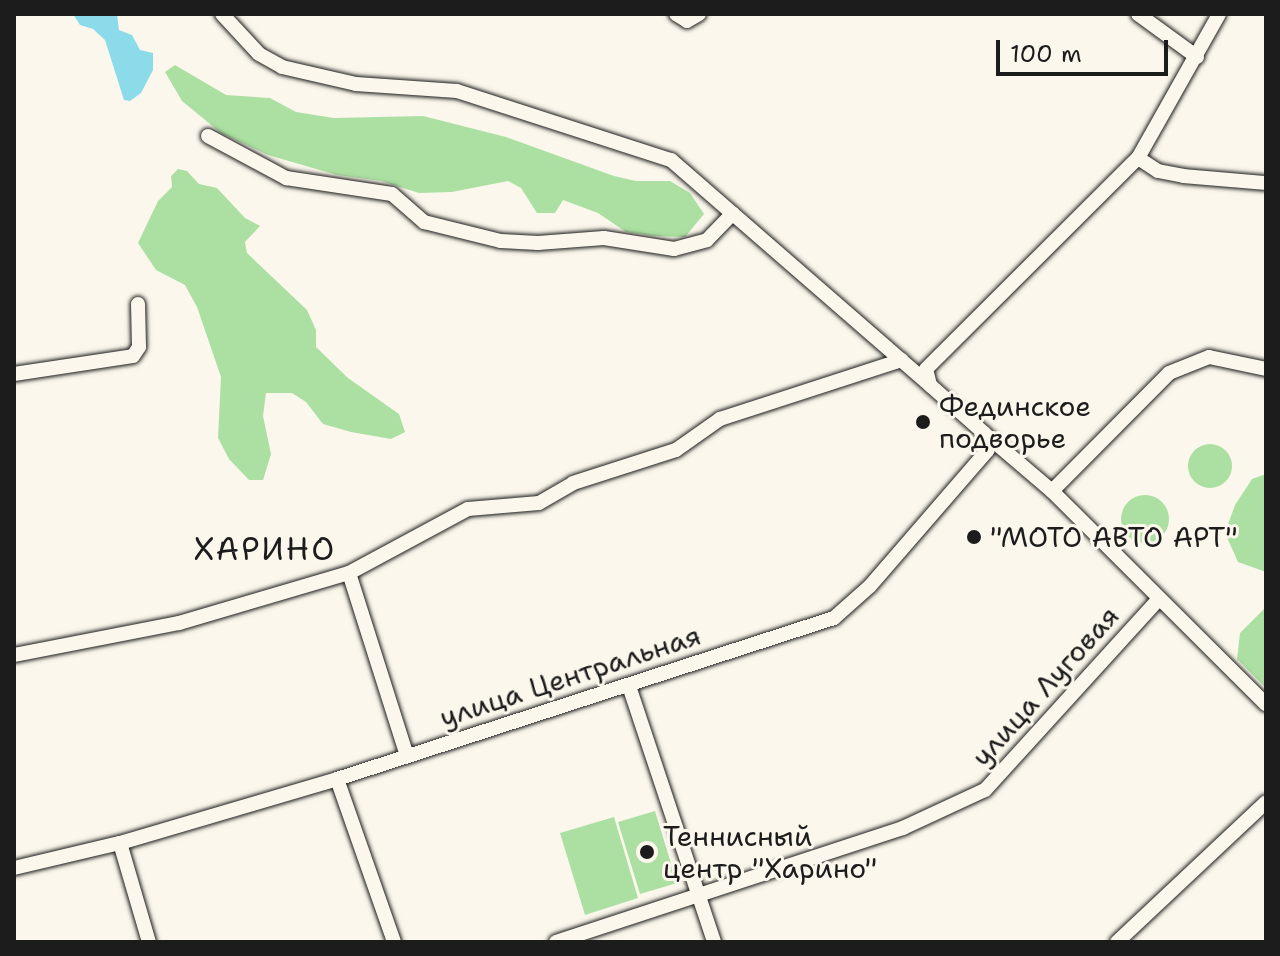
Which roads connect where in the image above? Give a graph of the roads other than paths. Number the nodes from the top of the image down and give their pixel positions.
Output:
1 (222, 14) edge
2 (676, 14) edge
3 (699, 14) edge
4 (1138, 14) edge
5 (1219, 14) edge
6 (1197, 57) junction
7 (208, 136) dead end
8 (1138, 158) junction
9 (1266, 183) edge
10 (733, 213) junction
11 (138, 304) dead end
12 (902, 360) junction
13 (1266, 369) edge
14 (14, 374) edge
15 (930, 385) junction
16 (984, 433) junction
17 (1052, 491) junction
18 (349, 573) junction
19 (1159, 599) junction
20 (14, 655) edge
21 (629, 686) junction
22 (1266, 704) edge
23 (407, 756) junction
24 (337, 779) junction
25 (1266, 802) edge
26 (120, 843) junction
27 (14, 868) edge
28 (697, 895) junction
29 (149, 942) edge
30 (394, 942) edge
31 (556, 942) edge
32 (714, 942) edge
33 (1117, 942) edge

1 - 10 street
2 - 3 street
4 - 6 street
5 - 6 street
6 - 8 street
7 - 10 street
8 - 9 street
8 - 15 street
10 - 12 street
11 - 14 street
12 - 15 street
12 - 18 street
13 - 17 street
15 - 16 street
16 - 17 street
16 - 21 street, улица Центральная
17 - 19 street
18 - 20 street
18 - 23 street
19 - 22 street
19 - 28 street, улица Луговая
21 - 23 street, улица Центральная
21 - 28 street
23 - 24 street, улица Центральная
24 - 26 street, улица Центральная
24 - 30 street
25 - 33 street
26 - 27 street, улица Центральная
26 - 29 street
28 - 31 street, улица Луговая
28 - 32 street

